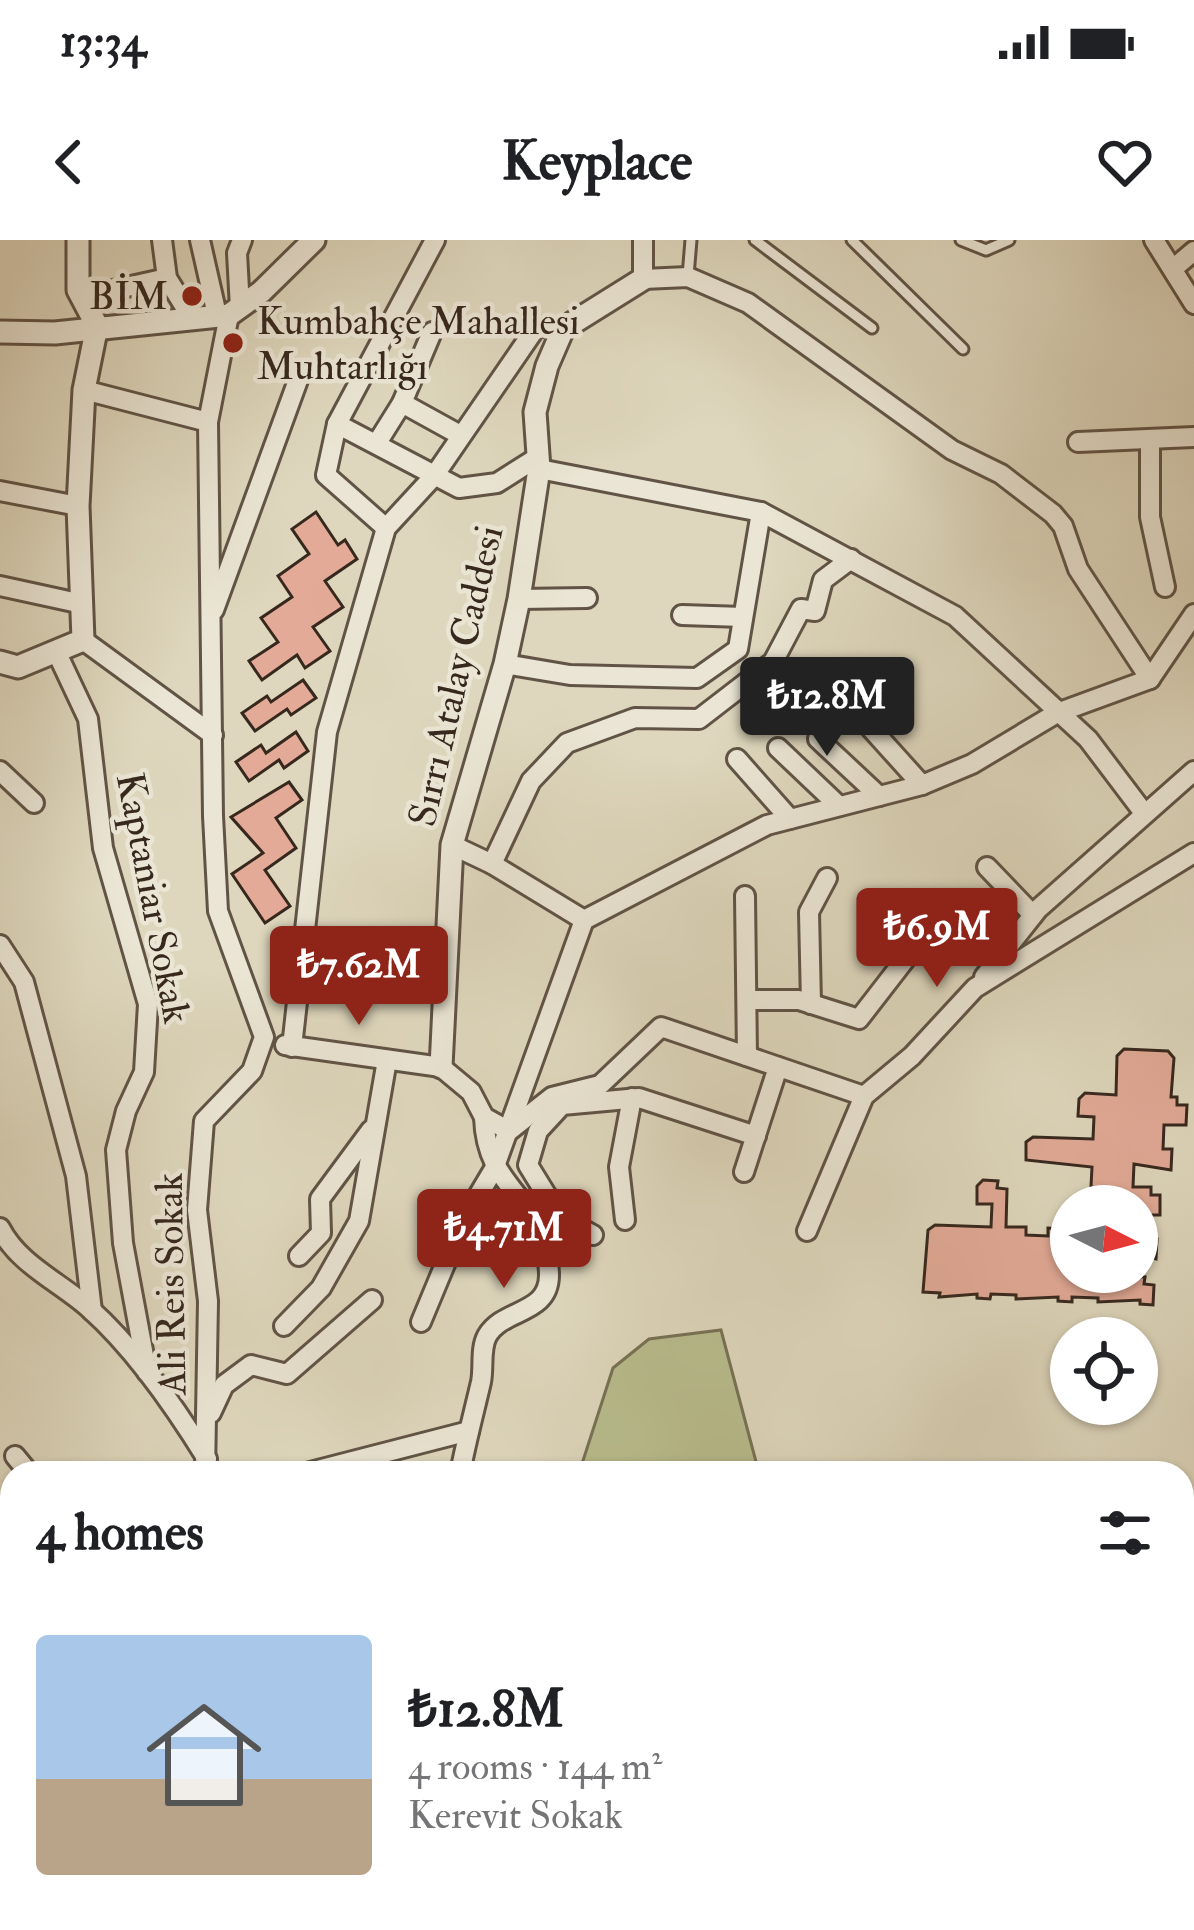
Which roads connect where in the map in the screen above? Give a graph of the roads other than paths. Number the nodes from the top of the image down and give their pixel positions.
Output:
1 (78, 240) edge
2 (162, 240) edge
3 (200, 240) edge
4 (242, 240) edge
5 (314, 240) edge
6 (435, 240) edge
7 (643, 240) edge
8 (691, 240) edge
9 (757, 240) edge
10 (852, 240) edge
11 (962, 240) edge
12 (1009, 240) edge
13 (1154, 240) edge
14 (1194, 251) edge
15 (1174, 268) junction
16 (688, 277) junction
17 (167, 278) junction
18 (644, 279) junction
19 (78, 290) junction
20 (1194, 304) edge
21 (229, 313) junction
22 (190, 317) junction
23 (97, 326) junction
24 (872, 328) dead end
25 (563, 329) junction
26 (0, 332) edge
27 (432, 332) dead end
28 (963, 349) dead end
29 (301, 372) dead end
30 (83, 390) junction
31 (402, 403) junction
32 (208, 422) junction
33 (337, 424) junction
34 (460, 435) junction
35 (1194, 436) edge
36 (1150, 441) junction
37 (1078, 442) dead end
38 (377, 443) junction
39 (538, 463) junction
40 (434, 476) junction
41 (0, 491) edge
42 (78, 506) junction
43 (761, 512) junction
44 (386, 528) junction
45 (851, 559) junction
46 (0, 586) edge
47 (1165, 587) dead end
48 (587, 598) dead end
49 (519, 599) junction
50 (78, 603) junction
51 (1194, 614) edge
52 (682, 615) dead end
53 (743, 617) junction
54 (210, 620) junction
55 (82, 640) junction
56 (56, 651) junction
57 (0, 662) edge
58 (505, 664) junction
59 (715, 665) junction
60 (821, 673) dead end
61 (1150, 679) junction
62 (742, 684) junction
63 (1057, 712) junction
64 (213, 735) junction
65 (818, 739) dead end
66 (778, 748) dead end
67 (736, 759) dead end
68 (0, 771) edge
69 (1194, 771) edge
70 (922, 785) junction
71 (879, 796) junction
72 (34, 803) dead end
73 (839, 806) junction
74 (1144, 813) junction
75 (790, 819) junction
76 (452, 845) junction
77 (1194, 853) edge
78 (492, 864) junction
79 (986, 867) dead end
80 (826, 878) dead end
81 (745, 896) dead end
82 (1034, 915) junction
83 (584, 920) junction
84 (931, 926) dead end
85 (0, 945) edge
86 (975, 988) junction
87 (747, 1000) junction
88 (811, 1004) junction
89 (264, 1037) junction
90 (292, 1047) junction
91 (747, 1056) junction
92 (387, 1060) junction
93 (441, 1067) junction
94 (778, 1067) junction
95 (864, 1096) junction
96 (632, 1098) junction
97 (484, 1117) junction
98 (375, 1126) junction
99 (509, 1131) junction
100 (756, 1136) junction
101 (528, 1165) junction
102 (494, 1169) junction
103 (744, 1172) dead end
104 (625, 1220) dead end
105 (0, 1228) edge
106 (806, 1231) dead end
107 (593, 1235) dead end
108 (298, 1256) dead end
109 (372, 1300) dead end
110 (92, 1311) junction
111 (421, 1322) dead end
112 (284, 1326) dead end
113 (147, 1372) junction
114 (207, 1423) junction
115 (469, 1431) junction
116 (15, 1456) dead end
117 (19, 1461) edge
118 (204, 1461) edge
119 (208, 1461) edge
120 (353, 1461) edge
121 (463, 1461) edge

1 - 19 street
2 - 17 street
3 - 21 street
4 - 21 street
5 - 21 street
6 - 33 street
7 - 18 street
8 - 16 lane
9 - 24 lane
10 - 28 lane
11 - 12 lane
13 - 15 street
14 - 15 street
15 - 20 street
16 - 18 street
16 - 61 street
17 - 19 street
17 - 22 street
18 - 25 street
19 - 23 street
21 - 22 street
21 - 32 street
22 - 23 street
23 - 26 street
23 - 30 street
25 - 34 street
25 - 39 street, Sırrı Atalay Caddesi
27 - 31 street
29 - 54 street
30 - 32 street
30 - 42 street
31 - 34 street
31 - 38 street
32 - 54 street
33 - 38 street
33 - 44 street
34 - 40 street
35 - 36 street
36 - 37 street
36 - 47 street
38 - 40 street
39 - 40 street
39 - 43 street
39 - 49 street, Sırrı Atalay Caddesi
40 - 44 street
41 - 42 street
42 - 50 street
43 - 45 street
43 - 53 street
44 - 90 street
45 - 62 street
45 - 63 street
46 - 50 street
48 - 49 street
49 - 58 street, Sırrı Atalay Caddesi
50 - 55 street
51 - 61 street
52 - 53 street
53 - 59 street
54 - 64 street
55 - 56 street
55 - 64 street
56 - 57 street
56 - 113 street, Kaptaniar Sokak
58 - 59 street
58 - 76 street, Sırrı Atalay Caddesi
59 - 62 street
60 - 70 street
61 - 63 street
62 - 78 street
63 - 70 street
63 - 74 street
64 - 89 street
65 - 71 street
66 - 73 street
67 - 75 street
68 - 72 street
69 - 74 street
70 - 71 street
71 - 73 street
73 - 75 street
74 - 82 street
75 - 83 street
76 - 78 street
76 - 93 street, Sırrı Atalay Caddesi
77 - 86 street
78 - 83 street
79 - 82 street
80 - 88 street
81 - 87 street
82 - 86 street
83 - 99 street
84 - 88 street
85 - 110 street
86 - 95 street
87 - 88 street
87 - 91 street
89 - 90 street
89 - 114 street, Ali Reis Sokak
90 - 92 street
91 - 94 street
91 - 99 street
92 - 93 street
92 - 98 street
93 - 97 street
94 - 95 street
94 - 100 street
95 - 106 street
96 - 100 street
96 - 101 street
96 - 104 street
97 - 99 street
97 - 102 street
98 - 108 street
98 - 112 street
99 - 102 street
100 - 103 street
101 - 102 street
101 - 107 street
102 - 111 street
102 - 115 street
105 - 110 street
109 - 114 street
110 - 113 street
113 - 118 street
114 - 119 street, Ali Reis Sokak
115 - 120 street
115 - 121 street
116 - 117 street

